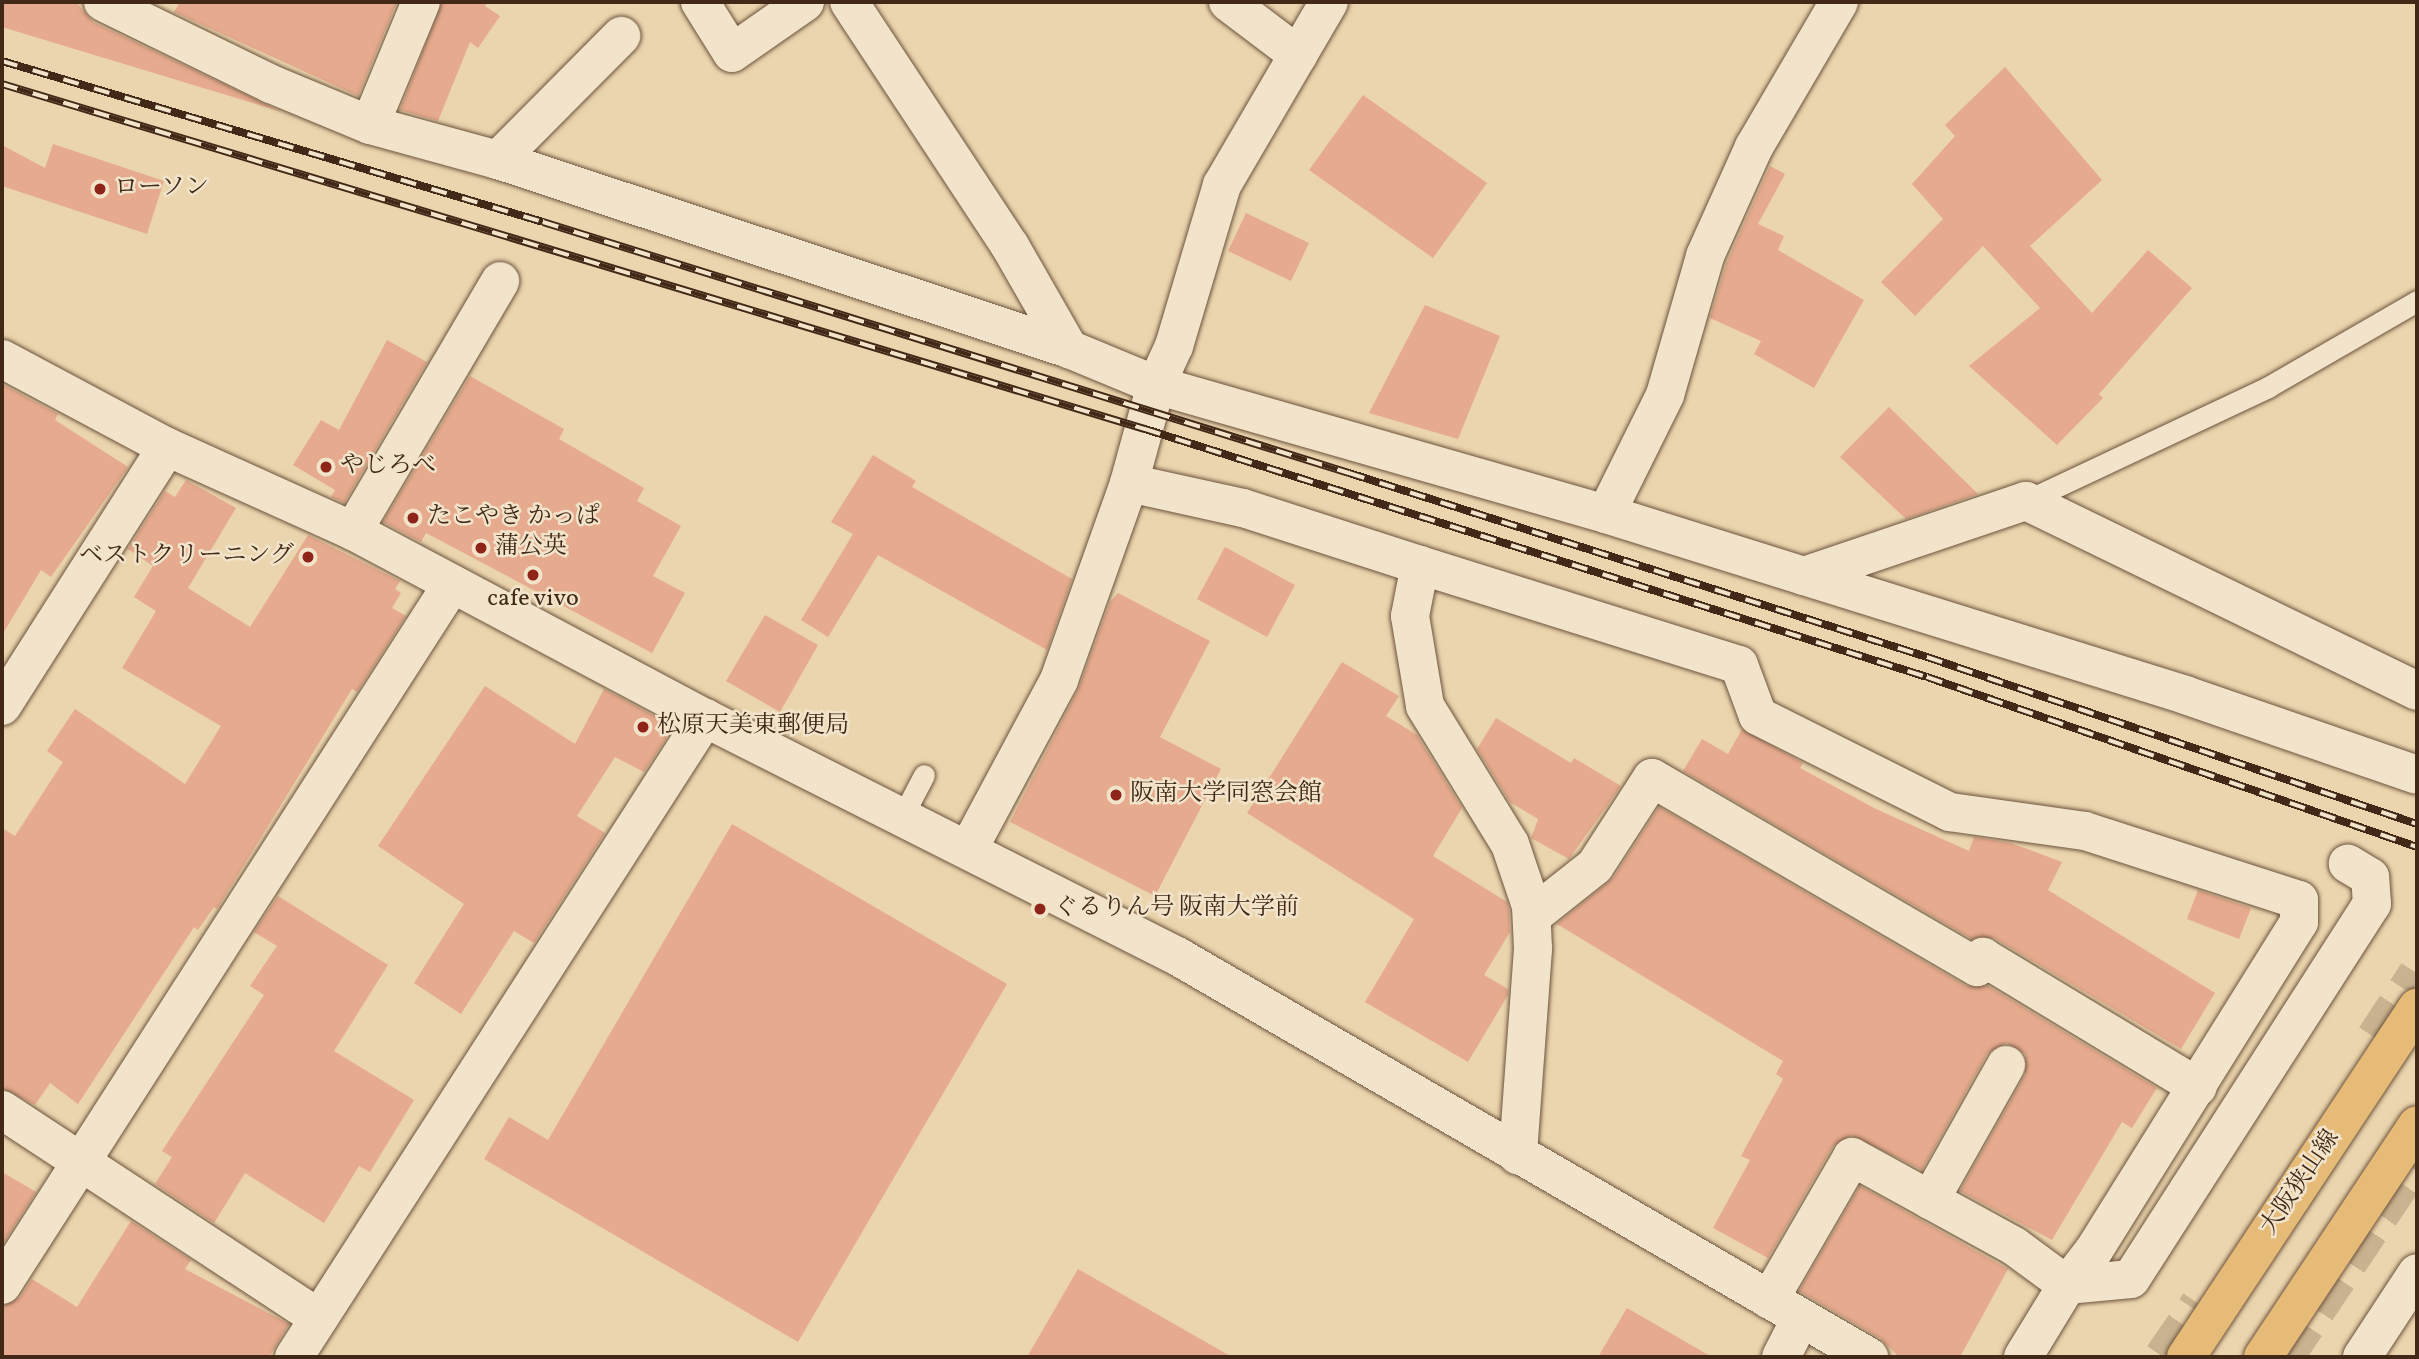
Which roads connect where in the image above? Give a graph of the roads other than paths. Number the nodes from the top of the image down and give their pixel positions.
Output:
1 (103, 2) edge
2 (421, 2) edge
3 (700, 2) edge
4 (805, 2) edge
5 (849, 2) edge
6 (1329, 2) edge
7 (1839, 2) edge
8 (1232, 3) edge
9 (621, 36) dead end
10 (1298, 55) junction
11 (370, 125) junction
12 (498, 160) junction
13 (500, 281) dead end
14 (2417, 301) edge
15 (1069, 349) junction
16 (2, 359) edge
17 (1156, 385) junction
18 (167, 447) junction
19 (1129, 483) junction
20 (2026, 501) junction
21 (1606, 514) junction
22 (353, 531) junction
23 (1420, 565) junction
24 (1804, 576) junction
25 (452, 584) junction
26 (2417, 691) edge
27 (2, 706) edge
28 (705, 718) junction
29 (924, 775) dead end
30 (2417, 775) edge
31 (903, 815) junction
32 (969, 848) junction
33 (2348, 864) dead end
34 (1532, 916) junction
35 (2417, 1008) edge
36 (2006, 1065) dead end
37 (2198, 1087) junction
38 (2, 1110) edge
39 (2417, 1125) edge
40 (1518, 1155) junction
41 (80, 1163) junction
42 (1930, 1200) junction
43 (2417, 1273) edge
44 (2, 1285) edge
45 (2067, 1285) junction
46 (1785, 1309) junction
47 (319, 1318) junction
48 (294, 1357) edge
49 (1781, 1357) edge
50 (1869, 1357) edge
51 (2023, 1357) edge
52 (2186, 1357) edge
53 (2263, 1357) edge
54 (2362, 1357) edge

1 - 11 street
2 - 11 street
3 - 4 street
5 - 15 street
6 - 10 street
7 - 21 street
8 - 10 street
9 - 12 street
10 - 17 street
11 - 12 street
12 - 15 street
13 - 22 street
14 - 20 lane
15 - 17 street
16 - 18 street
17 - 19 street
17 - 21 street
18 - 22 street
18 - 27 street
19 - 23 street
19 - 32 street
20 - 24 street
20 - 26 street
21 - 24 street
22 - 25 street
23 - 34 street
23 - 37 street
24 - 30 street
25 - 28 street
25 - 41 street
28 - 31 street
28 - 47 street
29 - 31 lane
31 - 32 street
32 - 40 street
33 - 45 street
34 - 37 street
34 - 40 street
35 - 52 main road, 大阪狭山線
36 - 42 street
37 - 45 street
38 - 41 street
39 - 53 main road
40 - 46 street
41 - 44 street
41 - 47 street
42 - 45 street
42 - 46 street
43 - 54 street
45 - 51 street
46 - 49 street
46 - 50 street
47 - 48 street

